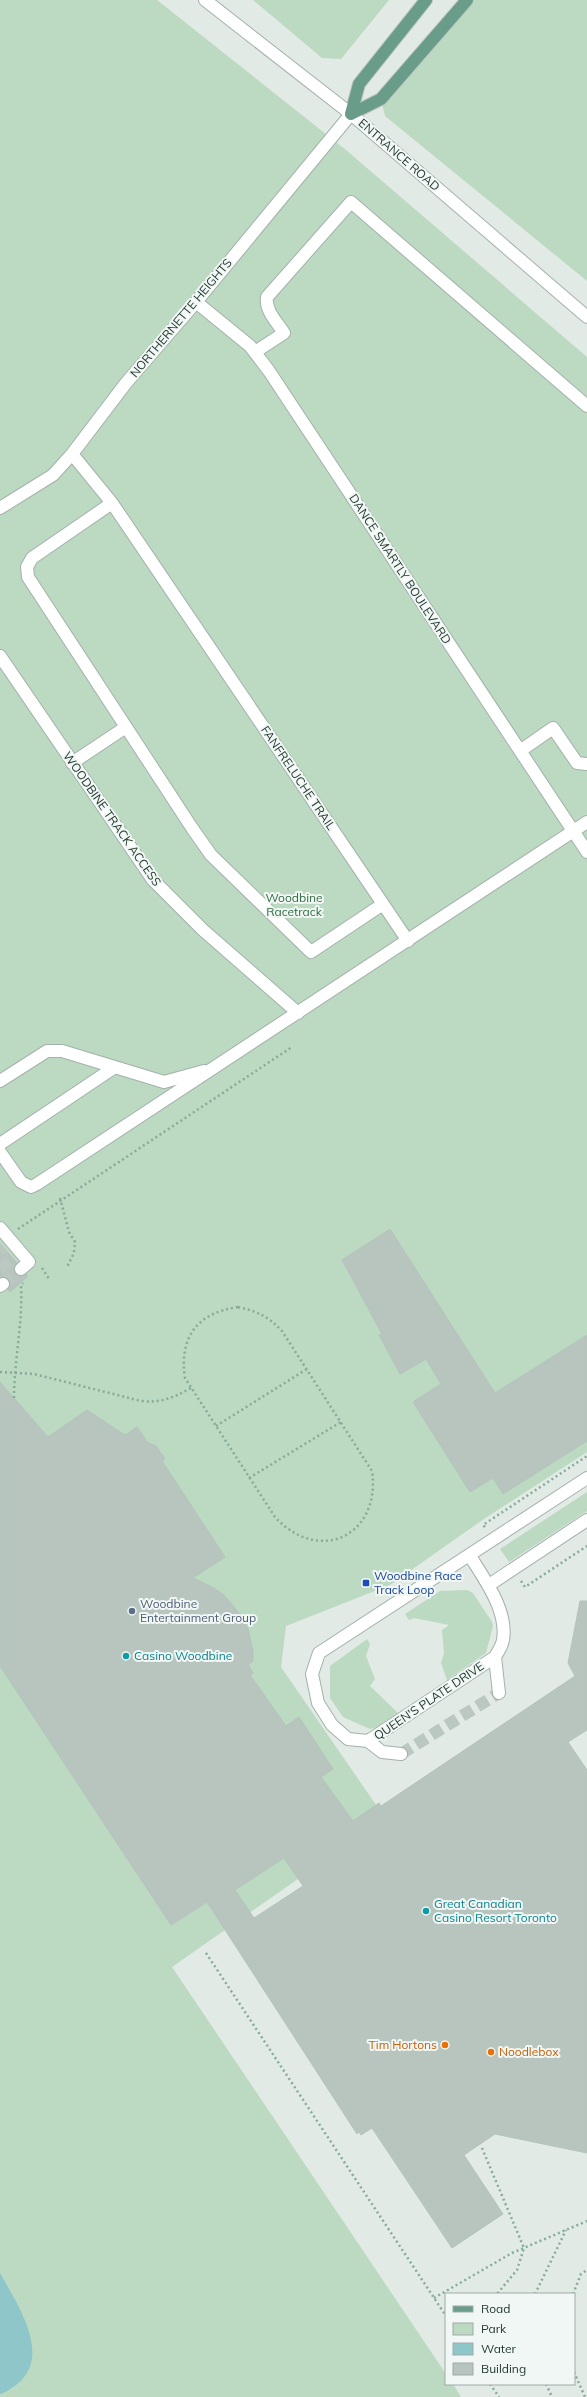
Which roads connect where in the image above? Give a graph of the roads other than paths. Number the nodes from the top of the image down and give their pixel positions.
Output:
1 (205, 0) edge
2 (426, 0) edge
3 (467, 0) edge
4 (351, 114) junction
5 (196, 302) junction
6 (587, 317) edge
7 (255, 352) junction
8 (587, 406) edge
9 (72, 454) junction
10 (112, 503) junction
11 (0, 508) edge
12 (0, 656) edge
13 (126, 727) junction
14 (520, 751) junction
15 (72, 763) junction
16 (587, 764) edge
17 (587, 822) edge
18 (574, 832) junction
19 (587, 852) edge
20 (383, 904) junction
21 (408, 941) junction
22 (298, 1014) junction
23 (115, 1067) junction
24 (214, 1068) junction
25 (0, 1081) edge
26 (0, 1144) edge
27 (0, 1152) edge
28 (7, 1237) edge
29 (29, 1267) road end
30 (587, 1478) edge
31 (587, 1520) edge
32 (470, 1556) junction
33 (489, 1585) junction
34 (495, 1657) junction
35 (499, 1693) dead end
36 (368, 1741) junction
37 (400, 1754) tunnel mouth

1 - 4 street, ENTRANCE ROAD
2 - 4 main road
3 - 4 main road
4 - 5 street, NORTHERNETTE HEIGHTS
4 - 6 street, ENTRANCE ROAD
5 - 7 street, DANCE SMARTLY BOULEVARD
5 - 9 street, NORTHERNETTE HEIGHTS
7 - 8 street
7 - 14 street, DANCE SMARTLY BOULEVARD
9 - 10 street, FANFRELUCHE TRAIL
9 - 11 street, NORTHERNETTE HEIGHTS
10 - 13 street
10 - 20 street, FANFRELUCHE TRAIL
12 - 15 street, WOODBINE TRACK ACCESS
13 - 15 street
13 - 20 street
14 - 16 street
14 - 18 street, DANCE SMARTLY BOULEVARD
15 - 22 street, WOODBINE TRACK ACCESS
17 - 18 street
18 - 19 street, DANCE SMARTLY BOULEVARD
18 - 21 street
20 - 21 street, FANFRELUCHE TRAIL
21 - 22 street
22 - 24 street
23 - 24 street
23 - 25 street
23 - 26 street
24 - 27 street
28 - 29 street
30 - 32 street, QUEEN'S PLATE DRIVE
31 - 33 street
32 - 33 street, QUEEN'S PLATE DRIVE
32 - 36 street, QUEEN'S PLATE DRIVE
33 - 34 street, QUEEN'S PLATE DRIVE
34 - 35 street
34 - 36 street, QUEEN'S PLATE DRIVE
36 - 37 street

